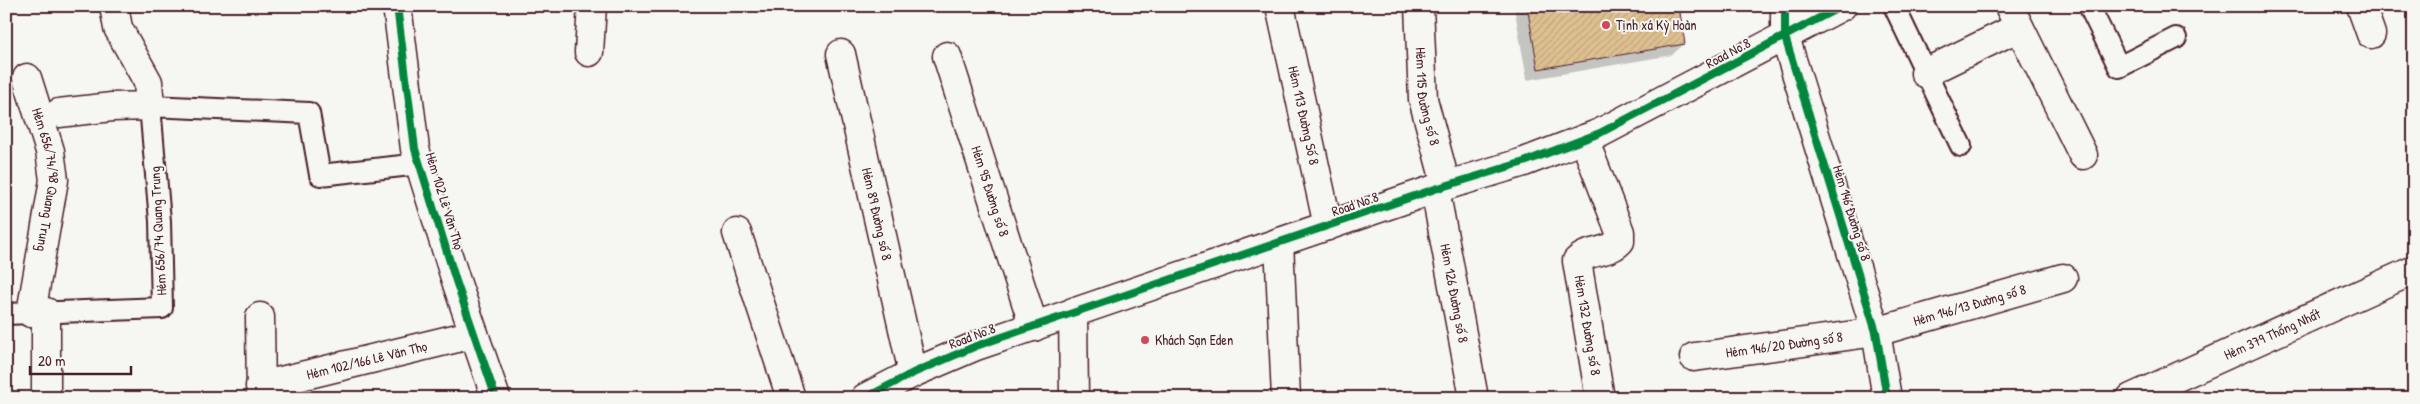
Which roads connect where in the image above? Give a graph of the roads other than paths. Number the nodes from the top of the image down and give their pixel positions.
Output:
1 (114, 6) edge
2 (397, 6) edge
3 (592, 6) edge
4 (1280, 6) edge
5 (1419, 6) edge
6 (1785, 6) edge
7 (1842, 6) edge
8 (1894, 6) edge
9 (2088, 6) edge
10 (2360, 6) edge
11 (2014, 17) edge
12 (2370, 34) dead end
13 (1785, 38) junction
14 (2176, 38) dead end
15 (589, 52) dead end
16 (841, 54) dead end
17 (947, 56) dead end
18 (1926, 74) junction
19 (27, 78) dead end
20 (150, 106) junction
21 (59, 114) dead end
22 (1584, 139) junction
23 (1961, 146) dead end
24 (2083, 155) dead end
25 (420, 164) junction
26 (1440, 187) junction
27 (1328, 226) junction
28 (737, 233) dead end
29 (1279, 242) junction
30 (2414, 270) edge
31 (2063, 278) dead end
32 (1073, 312) junction
33 (28, 313) edge
34 (260, 317) dead end
35 (1034, 327) junction
36 (1876, 332) junction
37 (474, 334) junction
38 (1694, 357) dead end
39 (913, 373) junction
40 (260, 392) edge
41 (46, 398) edge
42 (496, 398) edge
43 (791, 398) edge
44 (865, 398) edge
45 (1074, 398) edge
46 (1286, 398) edge
47 (1474, 398) edge
48 (1600, 398) edge
49 (1888, 398) edge
50 (2131, 398) edge

1 - 20 street, Hẻm 656/74 Quang Trung
2 - 25 street, Hẻm 102 Lê Văn Thọ
3 - 15 street
4 - 27 street, Hẻm 113 Đường Số 8
5 - 26 street, Hẻm 115 Đường số 8
6 - 13 street, Hẻm 146 Đường số 8
7 - 13 street, Road No.8
8 - 18 lane
9 - 14 lane
10 - 12 street
11 - 18 street
11 - 24 street
13 - 22 street, Road No.8
13 - 36 street, Hẻm 146 Đường số 8
16 - 39 street, Hẻm 89 Đường số 8
17 - 35 street, Hẻm 95 Đường số 8
18 - 23 lane
19 - 33 street, Hẻm 656/74/98 Quang Trung
20 - 21 street
20 - 25 lane
20 - 33 lane, Hẻm 656/74 Quang Trung
22 - 26 street, Road No.8
22 - 48 street, Hẻm 132 Đường số 8
25 - 37 street, Hẻm 102 Lê Văn Thọ
26 - 27 street, Road No.8
26 - 47 street, Hẻm 126 Đường số 8
27 - 29 street, Road No.8
28 - 43 street
29 - 32 street, Road No.8
29 - 46 street
30 - 50 street, Hẻm 379 Thống Nhất
31 - 36 street, Hẻm 146/13 Đường số 8
32 - 35 street, Road No.8
32 - 45 street
33 - 41 street, Hẻm 656/74/98 Quang Trung
34 - 40 street, Hẻm 102/166 Lê Văn Thọ
35 - 39 street, Road No.8
36 - 38 street, Hẻm 146/20 Đường số 8
36 - 49 street, Hẻm 146 Đường số 8
37 - 40 street, Hẻm 102/166 Lê Văn Thọ
37 - 42 street, Hẻm 102 Lê Văn Thọ
39 - 44 street, Road No.8

